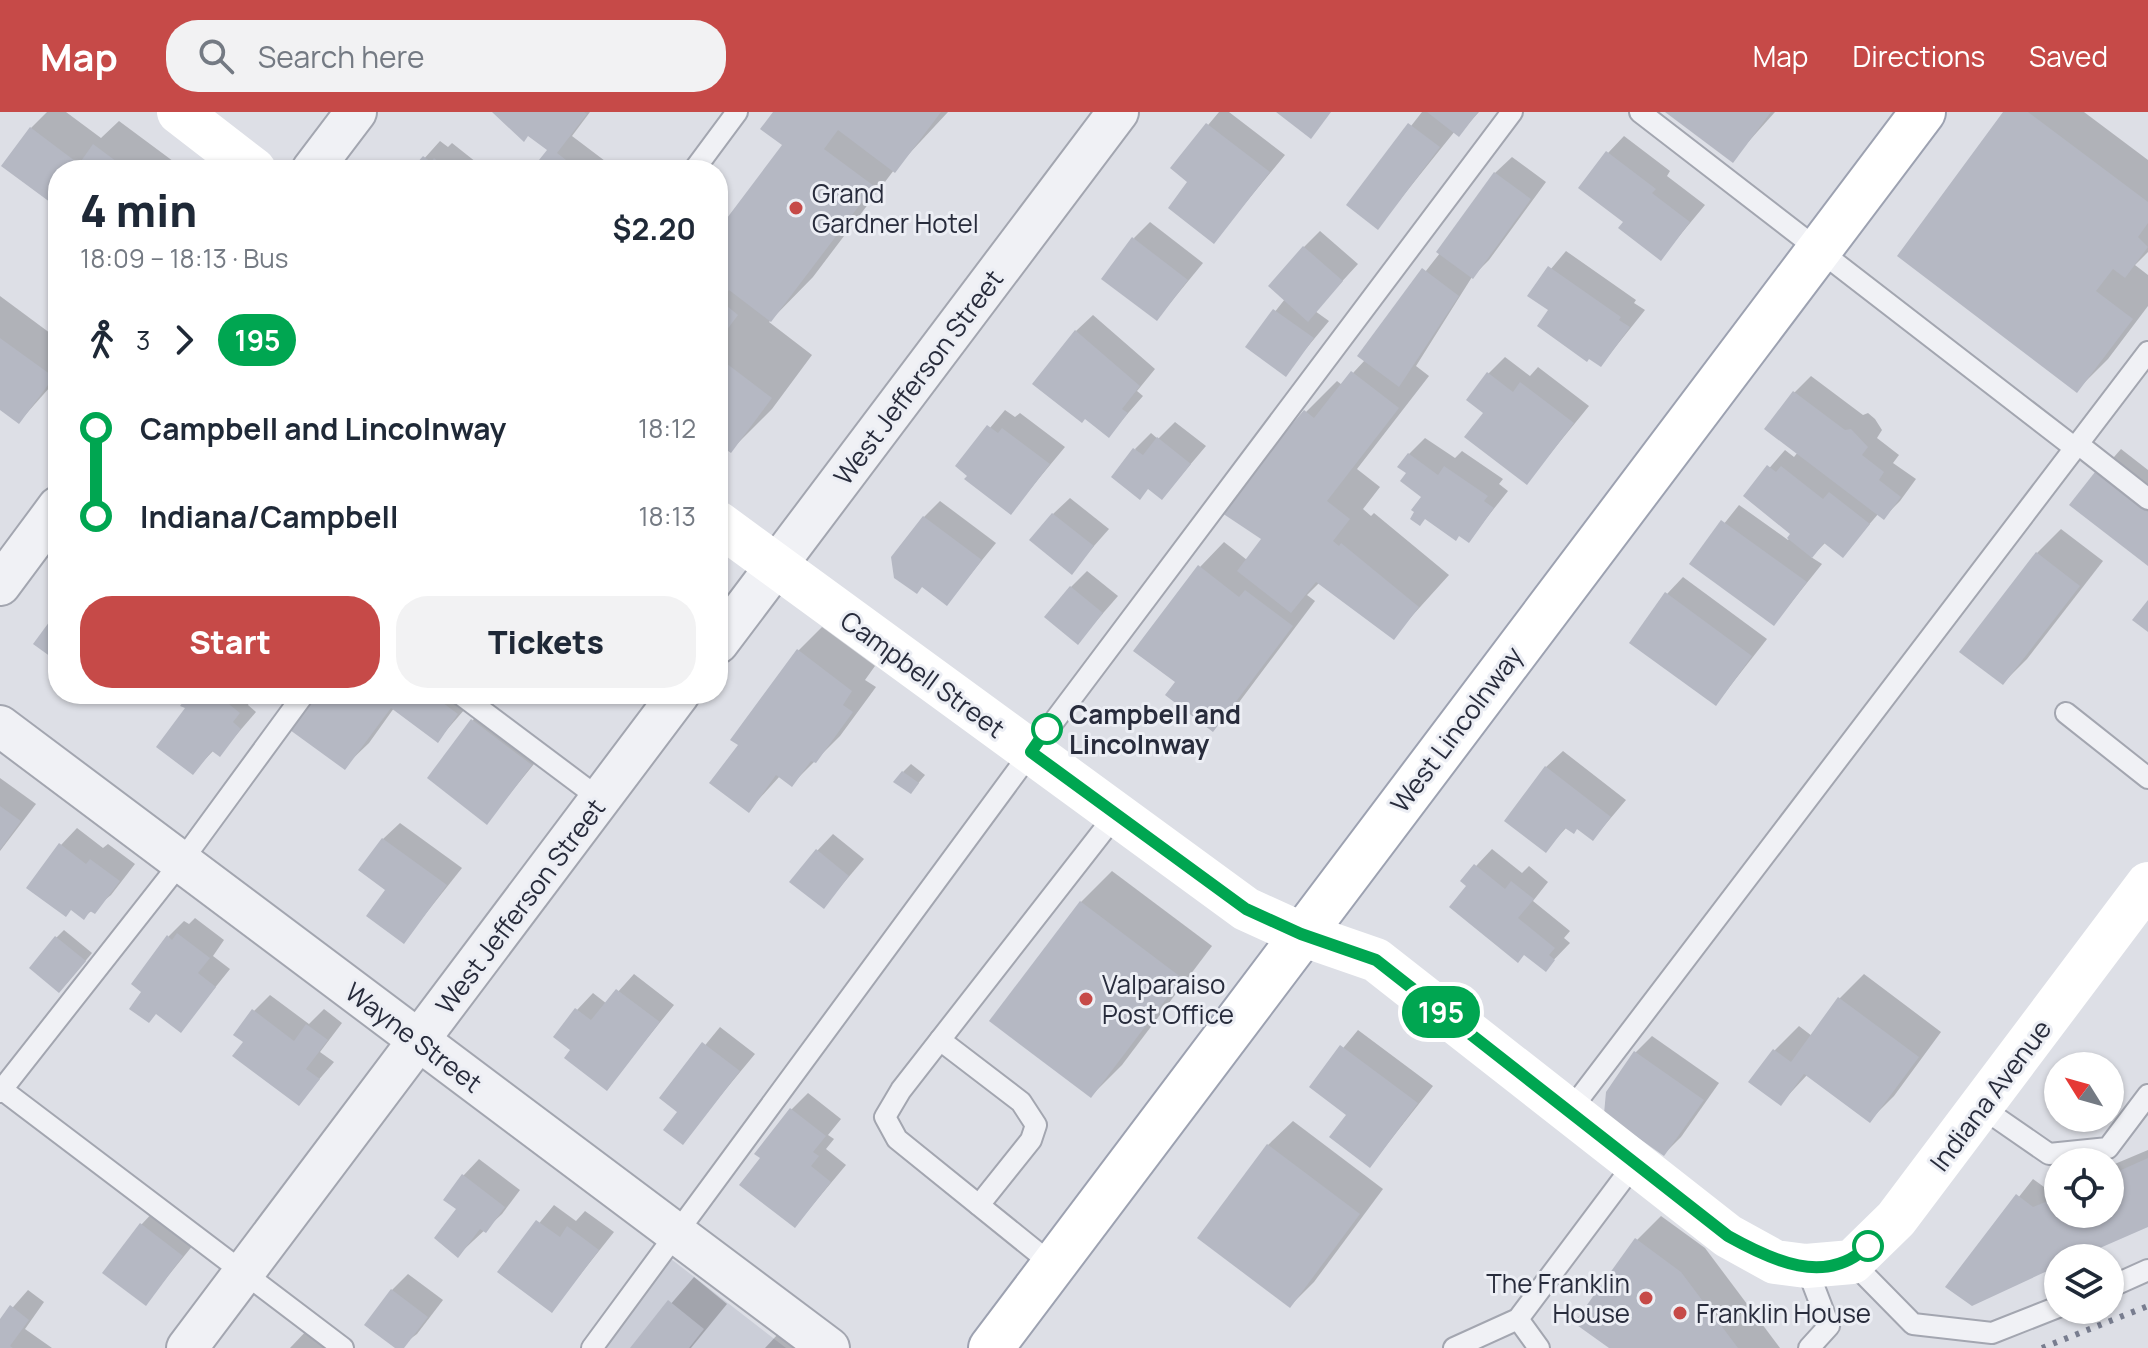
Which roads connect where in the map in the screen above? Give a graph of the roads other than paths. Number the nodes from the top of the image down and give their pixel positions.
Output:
1 (179, 112) edge
2 (356, 112) edge
3 (737, 112) edge
4 (1118, 112) edge
5 (1512, 112) edge
6 (1640, 112) edge
7 (1923, 112) edge
8 (241, 160) edge
9 (320, 160) edge
10 (701, 160) edge
11 (1818, 251) junction
12 (2148, 352) edge
13 (2077, 446) junction
14 (2148, 499) edge
15 (48, 520) edge
16 (728, 531) edge
17 (775, 567) junction
18 (0, 585) edge
19 (728, 630) edge
20 (297, 704) edge
21 (473, 704) edge
22 (671, 704) edge
23 (2066, 713) dead end
24 (0, 726) edge
25 (1031, 752) junction
26 (2148, 778) edge
27 (600, 799) junction
28 (1117, 813) junction
29 (181, 862) junction
30 (2147, 888) edge
31 (1301, 934) junction
32 (419, 1040) junction
33 (940, 1040) junction
34 (1, 1090) edge
35 (2148, 1095) edge
36 (1981, 1107) junction
37 (1569, 1112) junction
38 (1635, 1163) junction
39 (979, 1205) junction
40 (676, 1233) junction
41 (1852, 1262) junction
42 (1053, 1265) junction
43 (1806, 1266) junction
44 (2148, 1270) edge
45 (242, 1275) junction
46 (2124, 1281) edge
47 (2044, 1313) edge
48 (1518, 1319) junction
49 (998, 1343) edge
50 (187, 1348) edge
51 (343, 1348) edge
52 (592, 1348) edge
53 (829, 1348) edge
54 (1454, 1348) edge
55 (1539, 1348) edge
56 (1809, 1348) edge

1 - 8 main road
2 - 9 street
3 - 10 lane
4 - 17 street, West Jefferson Street
5 - 25 lane
6 - 11 lane
7 - 11 main road, West Lincolnway
11 - 13 lane
11 - 31 main road, West Lincolnway
12 - 13 lane
13 - 14 lane
13 - 37 lane
15 - 18 street
16 - 17 main road, Campbell Street
17 - 19 street, West Jefferson Street
17 - 25 main road, Campbell Street
20 - 29 lane
21 - 27 lane
22 - 27 street, West Jefferson Street
23 - 26 lane
24 - 29 street, Wayne Street
25 - 28 main road, Campbell Street
25 - 40 lane
27 - 32 street, West Jefferson Street
28 - 31 main road, Campbell Street
28 - 33 lane
29 - 32 street, Wayne Street
29 - 34 lane
30 - 36 main road, Indiana Avenue
31 - 37 main road, Campbell Street
31 - 42 main road, West Lincolnway
32 - 40 street, Wayne Street
32 - 45 street, West Jefferson Street
33 - 39 lane
33 - 39 lane
34 - 45 lane
35 - 36 lane
36 - 41 main road, Indiana Avenue
37 - 38 main road, Campbell Street
38 - 43 main road, Campbell Street
38 - 48 lane
39 - 42 lane
40 - 52 lane
40 - 53 street, Wayne Street
41 - 43 main road
41 - 47 lane
42 - 49 main road, West Lincolnway
43 - 56 lane
44 - 46 lane
45 - 50 street, West Jefferson Street
45 - 51 lane
48 - 54 lane
48 - 55 lane

